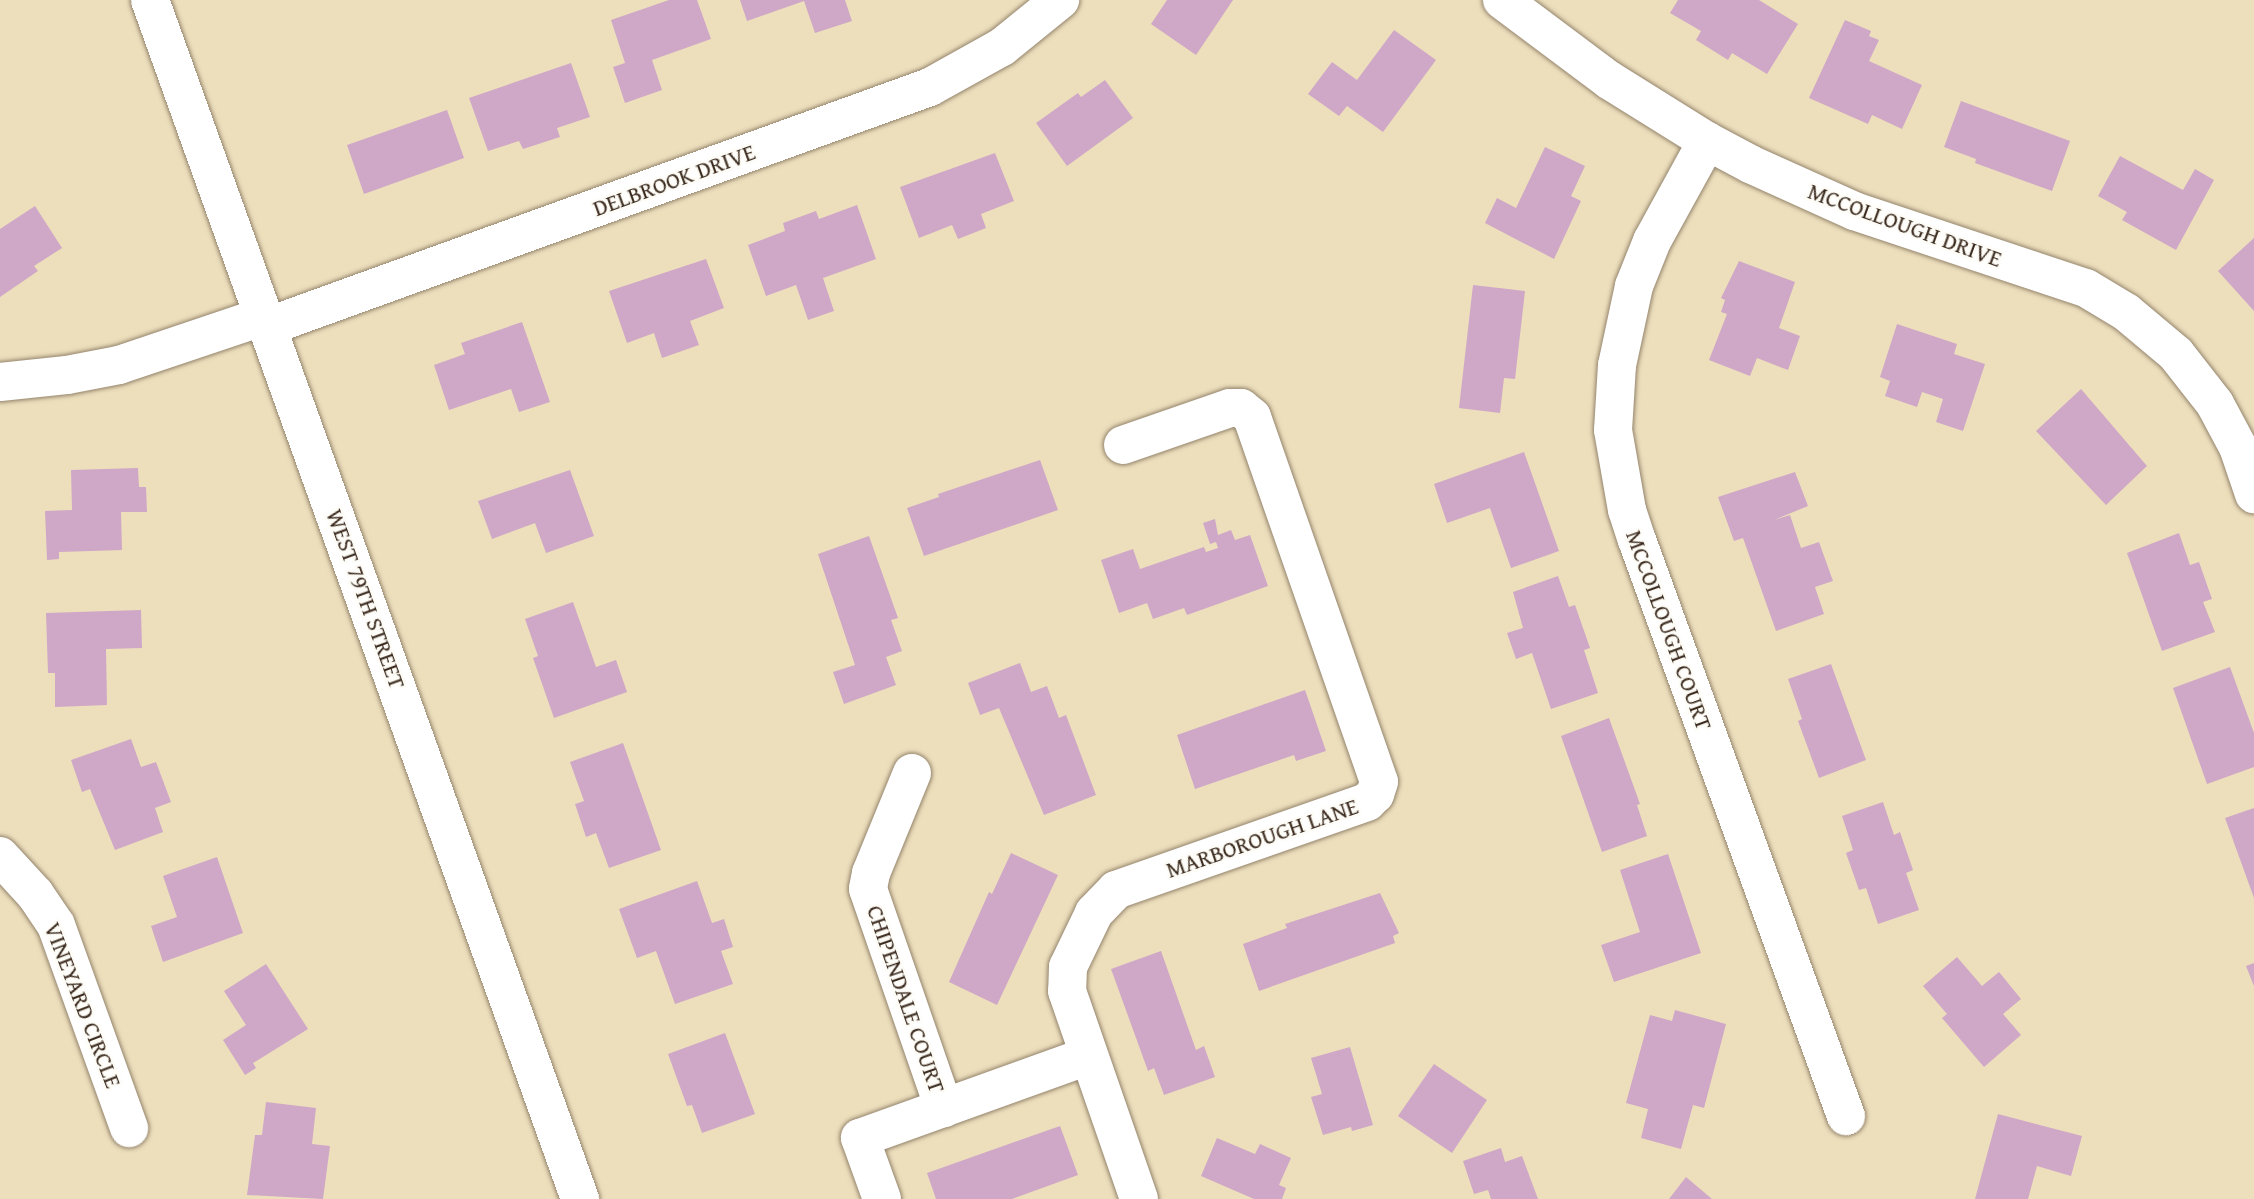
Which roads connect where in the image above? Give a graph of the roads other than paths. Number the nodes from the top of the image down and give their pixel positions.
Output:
1 (150, 0) edge
2 (1060, 0) edge
3 (1503, 0) edge
4 (1707, 141) junction
5 (267, 321) junction
6 (0, 382) edge
7 (1124, 445) dead end
8 (2254, 494) edge
9 (912, 773) dead end
10 (0, 856) edge
11 (1088, 1056) junction
12 (944, 1108) junction
13 (1846, 1116) dead end
14 (129, 1128) dead end
15 (580, 1199) edge
16 (882, 1199) edge
17 (1139, 1199) edge

1 - 5 street, WEST 79TH STREET
2 - 5 street, DELBROOK DRIVE
3 - 4 street, MCCOLLOUGH DRIVE
4 - 8 street, MCCOLLOUGH DRIVE
4 - 13 street, MCCOLLOUGH COURT
5 - 6 street, DELBROOK DRIVE
5 - 15 street, WEST 79TH STREET
7 - 11 street, MARBOROUGH LANE
9 - 12 street, CHIPENDALE COURT
10 - 14 street, VINEYARD CIRCLE
11 - 12 street
11 - 17 street, MARBOROUGH LANE
12 - 16 street

